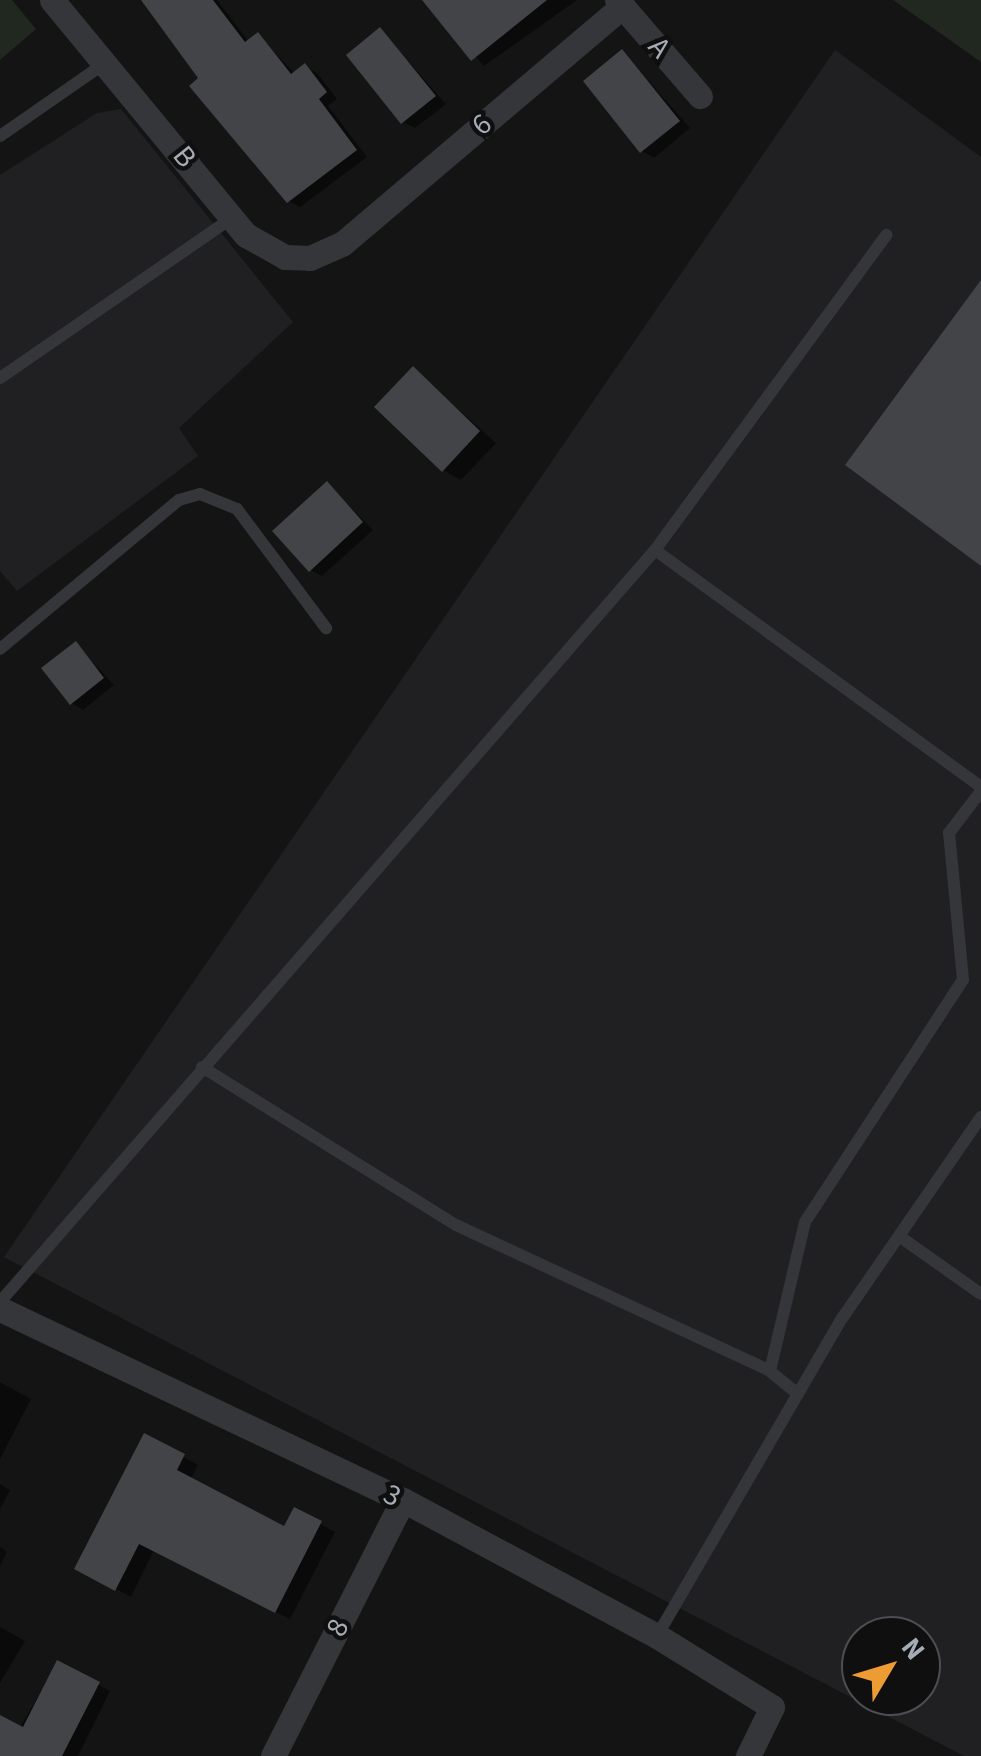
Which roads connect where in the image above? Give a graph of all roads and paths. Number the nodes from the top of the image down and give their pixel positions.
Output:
1 (52, 0) edge
2 (620, 3) edge
3 (107, 62) junction
4 (700, 96) dead end
5 (0, 136) edge
6 (233, 217) junction
7 (886, 235) dead end
8 (342, 244) joint
9 (0, 378) edge
10 (655, 550) junction
11 (326, 628) dead end
12 (1, 646) edge
13 (981, 789) edge
14 (202, 1067) junction
15 (981, 1117) edge
16 (899, 1236) junction
17 (981, 1294) edge
18 (0, 1305) edge
19 (770, 1372) junction
20 (798, 1394) junction
21 (403, 1500) junction
22 (657, 1636) junction
23 (273, 1756) edge
24 (748, 1756) edge

1 - 3 street, B
2 - 4 street, A
2 - 8 street, 6
3 - 5 lane
3 - 6 street, B
6 - 8 street, B
6 - 9 lane
7 - 10 lane
10 - 13 lane
10 - 14 lane
11 - 12 lane
13 - 19 lane
14 - 18 lane
14 - 19 lane
15 - 16 lane
16 - 17 lane
16 - 20 lane
18 - 21 street, 3
19 - 20 lane
20 - 22 lane
21 - 22 street, 3
21 - 23 street, 8
22 - 24 street, 3

